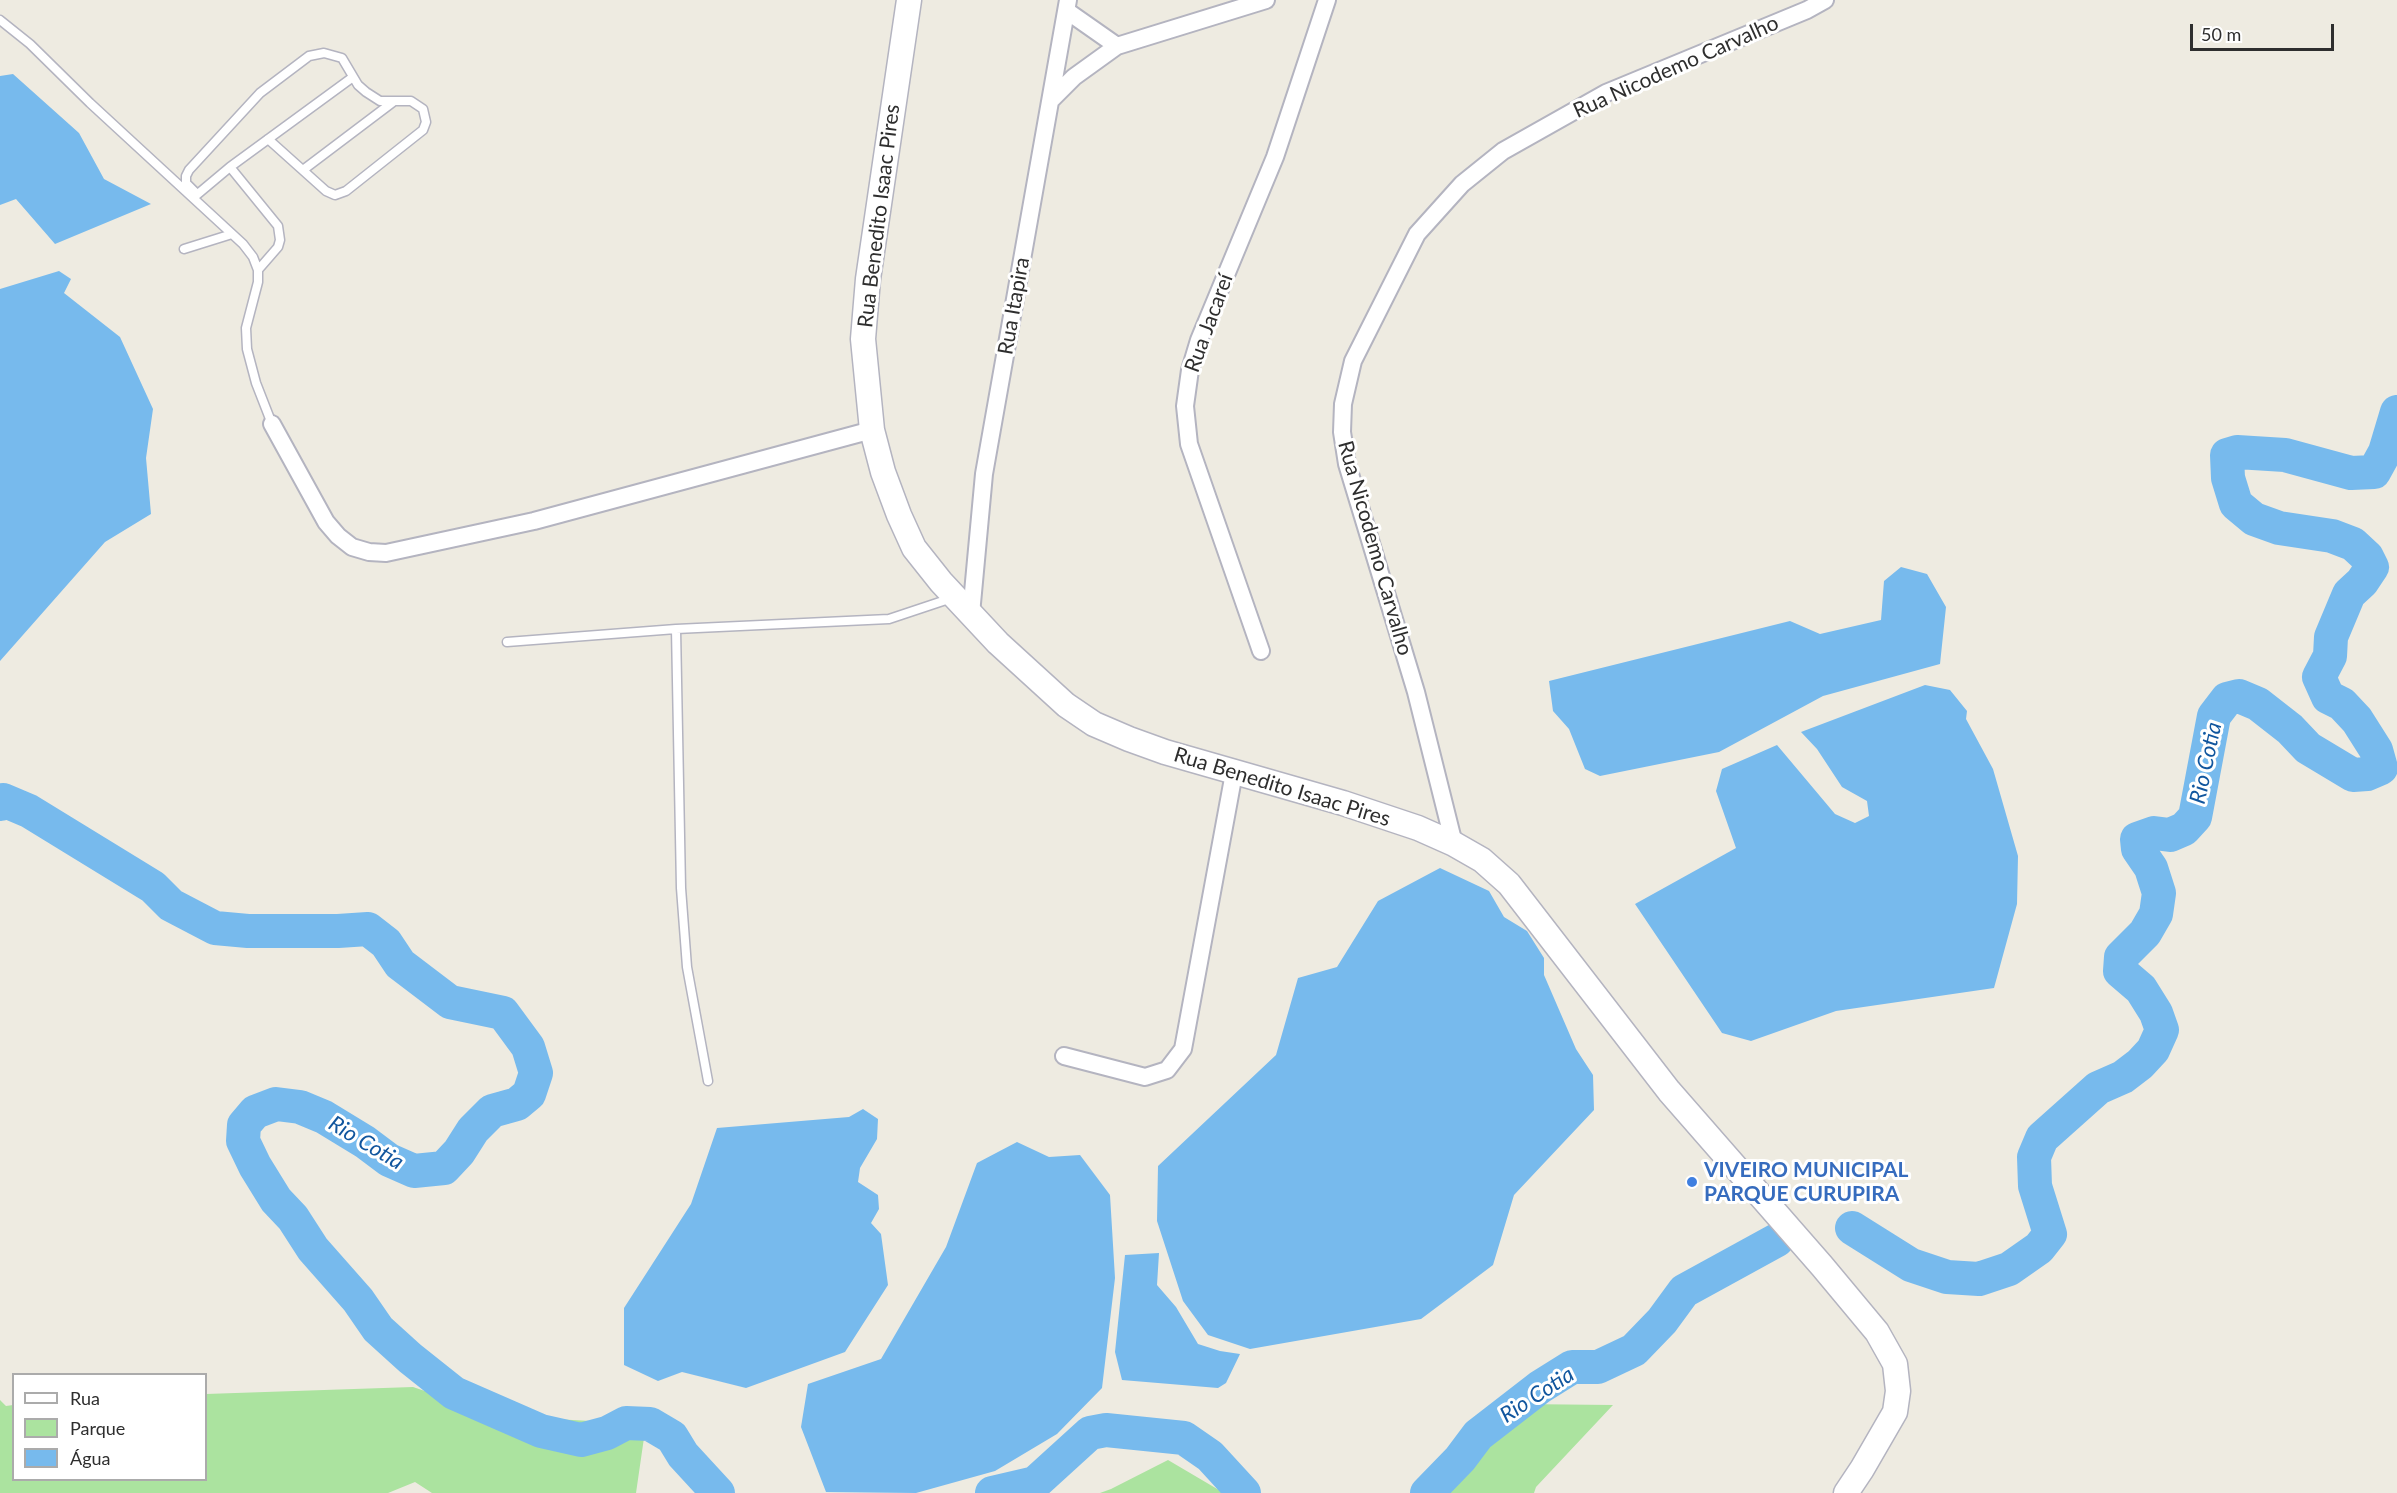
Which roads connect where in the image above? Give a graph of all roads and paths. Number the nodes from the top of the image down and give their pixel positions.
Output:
1 (909, 0) edge
2 (1266, 0) edge
3 (1328, 0) edge
4 (1824, 0) edge
5 (1068, 5) edge
6 (0, 20) edge
7 (1117, 45) junction
8 (353, 77) junction
9 (1052, 99) junction
10 (393, 102) junction
11 (268, 139) junction
12 (230, 167) junction
13 (303, 170) junction
14 (195, 196) junction
15 (232, 234) junction
16 (184, 249) dead end
17 (258, 270) junction
18 (272, 424) joint
19 (872, 430) junction
20 (963, 606) junction
21 (676, 629) junction
22 (507, 642) dead end
23 (1261, 651) dead end
24 (1234, 773) junction
25 (1454, 844) junction
26 (1064, 1056) dead end
27 (708, 1081) dead end
28 (1846, 1493) edge

1 - 19 street, Rua Benedito Isaac Pires
2 - 7 street
3 - 23 street, Rua Jacareí
4 - 25 street, Rua Nicodemo Carvalho
5 - 7 street
5 - 9 street, Rua Itapira
6 - 14 lane
7 - 9 street
8 - 10 lane
8 - 11 lane
8 - 14 lane
9 - 20 street, Rua Itapira
10 - 13 lane
10 - 13 lane
11 - 12 lane
11 - 13 lane
12 - 14 lane
12 - 17 lane
14 - 15 lane
15 - 16 lane
15 - 17 lane
17 - 18 lane
18 - 19 street
19 - 20 street, Rua Benedito Isaac Pires
20 - 21 lane
20 - 24 street, Rua Benedito Isaac Pires
21 - 22 lane
21 - 27 lane
24 - 25 street, Rua Benedito Isaac Pires
24 - 26 street
25 - 28 street, Rua Benedito Isaac Pires

